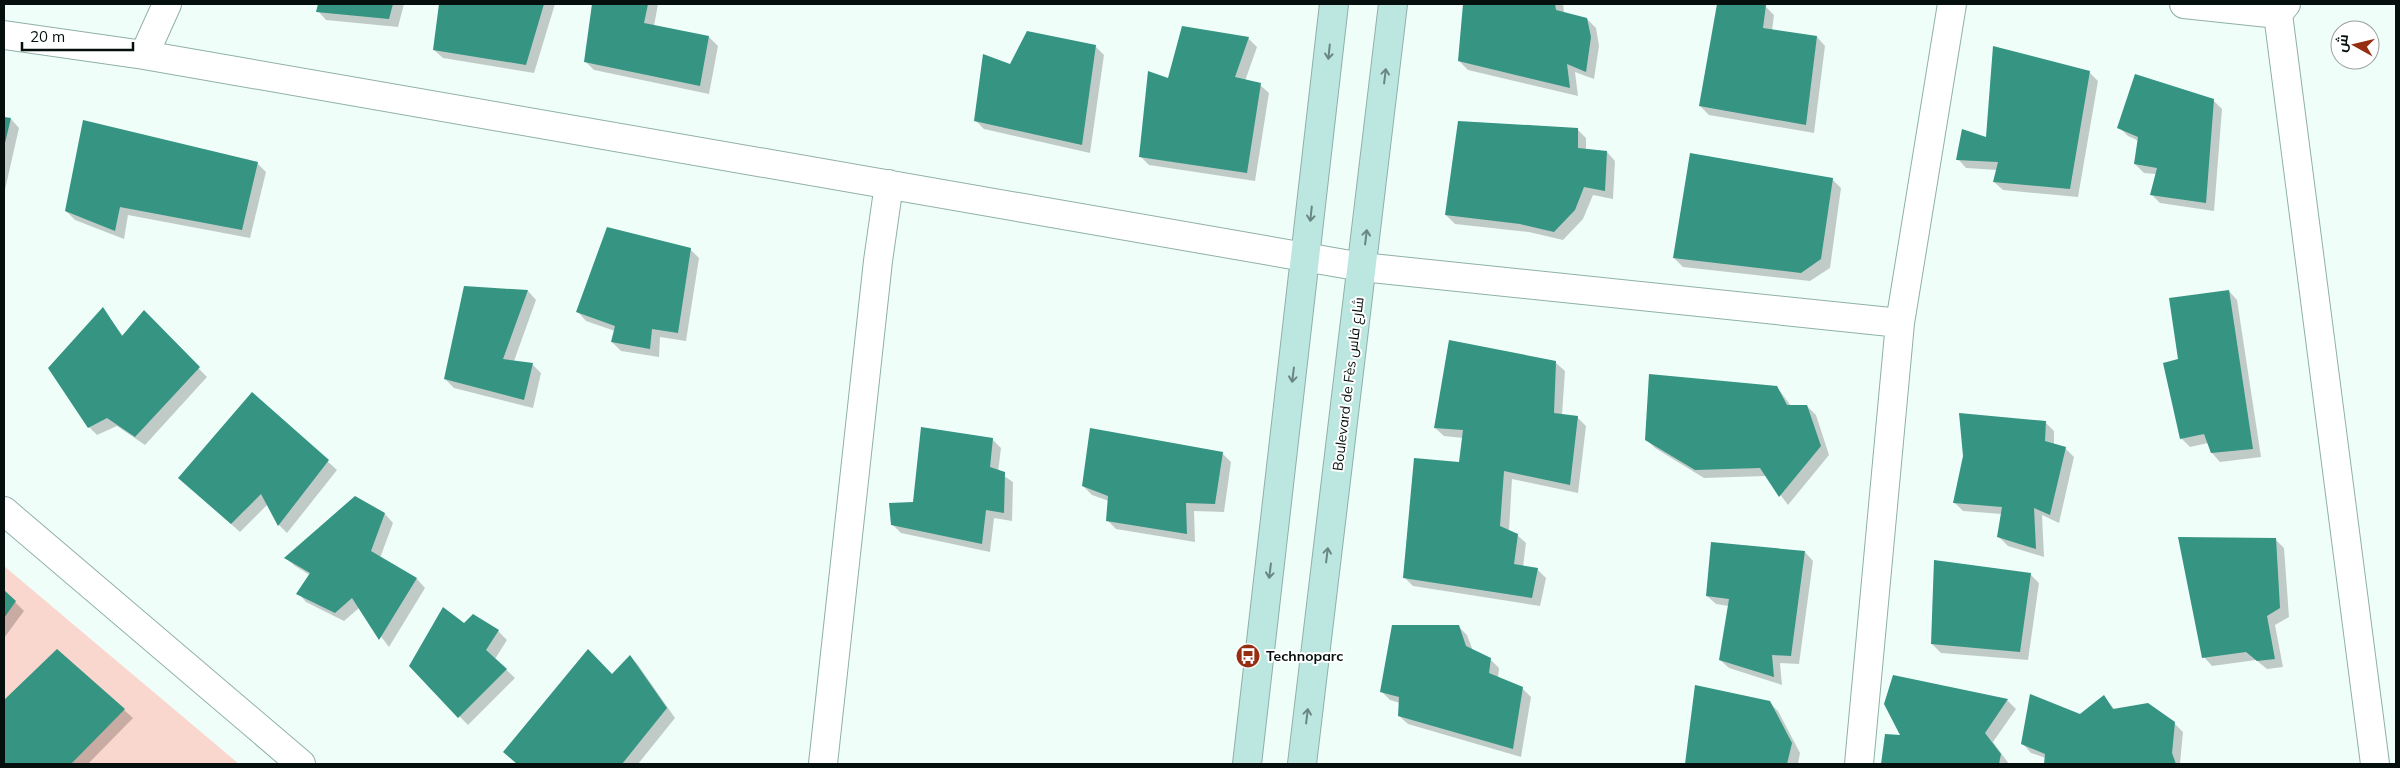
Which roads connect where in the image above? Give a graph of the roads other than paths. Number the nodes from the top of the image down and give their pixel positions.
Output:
1 (167, 4) edge
2 (1334, 4) edge
3 (1393, 4) edge
4 (1952, 4) edge
5 (2184, 4) edge
6 (2282, 9) edge
7 (4, 35) edge
8 (144, 55) junction
9 (889, 184) junction
10 (1307, 257) junction
11 (1362, 267) junction
12 (1900, 323) junction
13 (4, 511) edge
14 (301, 764) edge
15 (823, 764) edge
16 (1247, 764) edge
17 (1302, 764) edge
18 (1860, 764) edge
19 (2375, 764) edge

1 - 8 street
2 -> 10 main road
11 -> 3 main road, Boulevard de Fès شارع فاس
4 - 12 street
5 - 6 street
6 - 19 street
7 - 8 street
8 - 9 street
9 - 10 street
9 - 15 street
10 - 11 street
10 -> 16 main road
11 - 12 street
17 -> 11 main road, Boulevard de Fès شارع فاس
12 - 18 street
13 - 14 street

